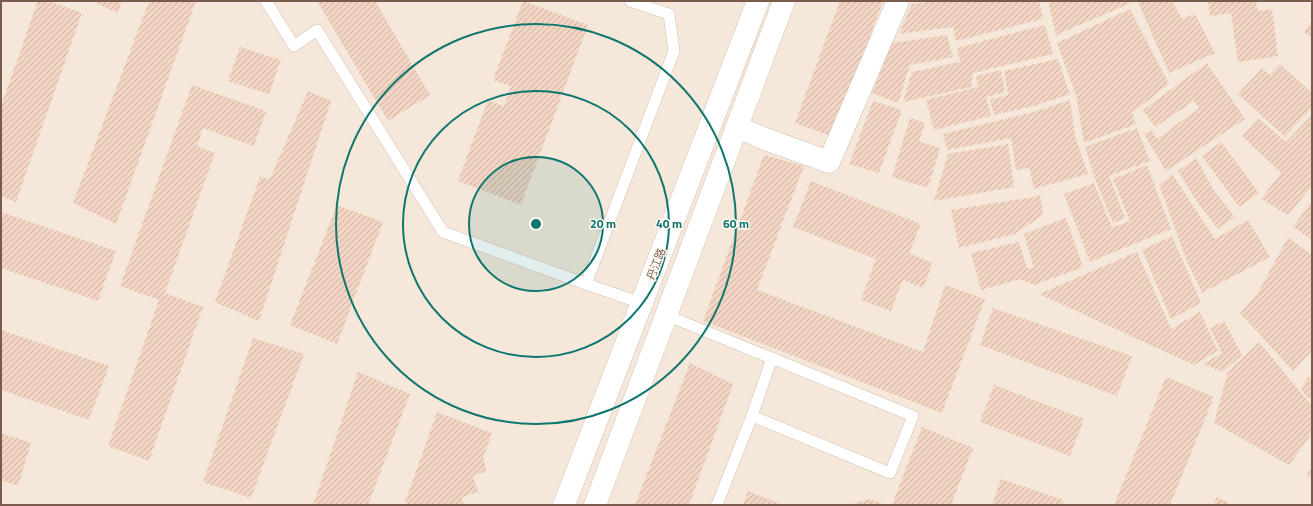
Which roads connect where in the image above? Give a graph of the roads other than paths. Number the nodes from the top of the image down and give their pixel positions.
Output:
1 (266, 1) edge
2 (630, 1) edge
3 (758, 1) edge
4 (784, 1) edge
5 (898, 1) edge
6 (737, 127) junction
7 (586, 284) junction
8 (641, 303) junction
9 (666, 315) junction
10 (772, 358) junction
11 (752, 416) junction
12 (564, 505) edge
13 (595, 505) edge
14 (717, 505) edge

1 - 7 lane
2 - 7 lane
3 - 8 main road, 丹江路
4 - 6 main road
5 - 6 main road
6 - 9 main road
7 - 8 lane
8 - 12 main road, 丹江路
9 - 10 lane
9 - 13 main road
10 - 11 lane
10 - 11 lane
11 - 14 lane

